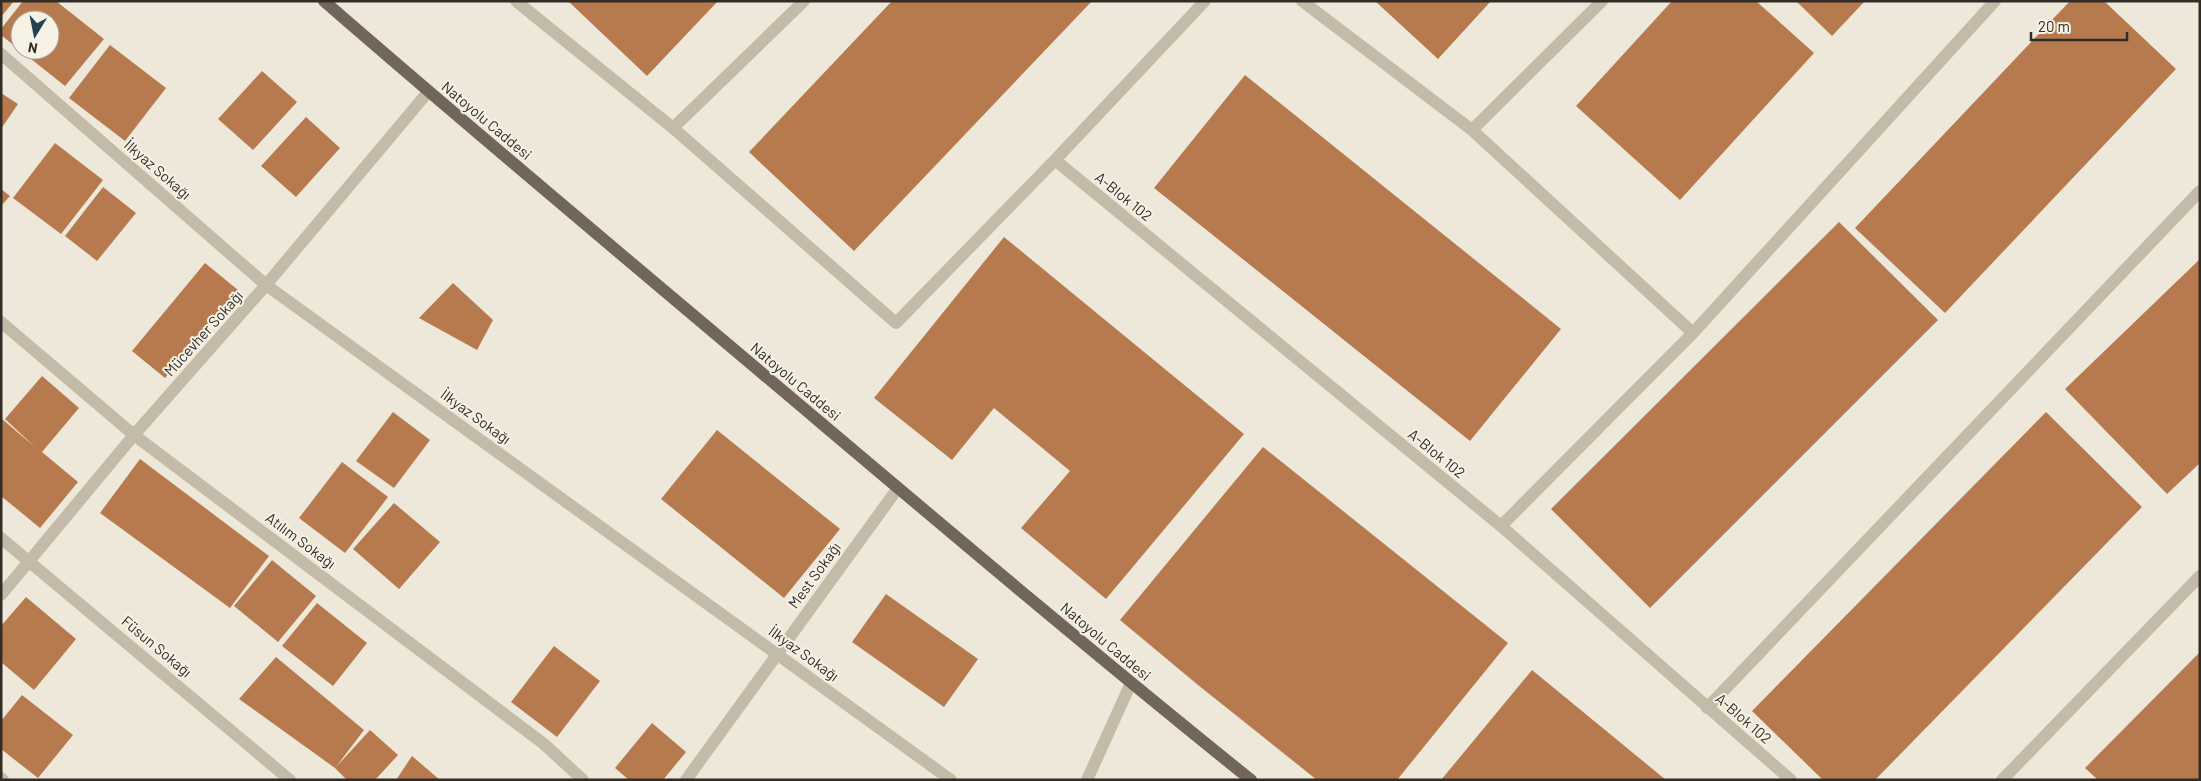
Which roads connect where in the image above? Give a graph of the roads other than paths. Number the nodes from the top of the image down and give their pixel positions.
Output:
1 (324, 1) edge
2 (516, 1) edge
3 (804, 1) edge
4 (1205, 1) edge
5 (1302, 1) edge
6 (1602, 1) edge
7 (1995, 1) edge
8 (1, 54) edge
9 (428, 92) junction
10 (673, 128) junction
11 (1472, 130) junction
12 (1055, 160) junction
13 (2200, 191) edge
14 (266, 285) junction
15 (1, 322) edge
16 (1693, 333) junction
17 (134, 434) junction
18 (898, 488) junction
19 (1501, 526) junction
20 (1, 538) edge
21 (30, 562) junction
22 (2200, 576) edge
23 (1, 595) edge
24 (777, 653) junction
25 (1131, 684) junction
26 (1707, 708) junction
27 (290, 780) edge
28 (583, 780) edge
29 (686, 780) edge
30 (951, 780) edge
31 (1087, 780) edge
32 (1251, 780) edge
33 (1791, 780) edge
34 (2002, 780) edge

1 - 9 main road, Natoyolu Caddesi
2 - 10 street
3 - 10 street
4 - 12 street
5 - 11 street
6 - 11 street
7 - 16 street
8 - 14 street, İlkyaz Sokağı
9 - 14 street, Mücevher Sokağı
9 - 18 main road, Natoyolu Caddesi
10 - 12 street
11 - 16 street
12 - 19 street, A-Blok 102
13 - 26 street
14 - 17 street, Mücevher Sokağı
14 - 24 street, İlkyaz Sokağı
15 - 17 street, Atılım Sokağı
16 - 19 street
17 - 21 street, Mücevher Sokağı
17 - 28 street, Atılım Sokağı
18 - 24 street, Mest Sokağı
18 - 25 main road, Natoyolu Caddesi
19 - 26 street, A-Blok 102
20 - 21 street, Füsun Sokağı
21 - 23 street, Mücevher Sokağı
21 - 27 street, Füsun Sokağı
22 - 34 street
24 - 29 street, Mest Sokağı
24 - 30 street, İlkyaz Sokağı
25 - 31 street
25 - 32 main road, Natoyolu Caddesi
26 - 33 street, A-Blok 102

